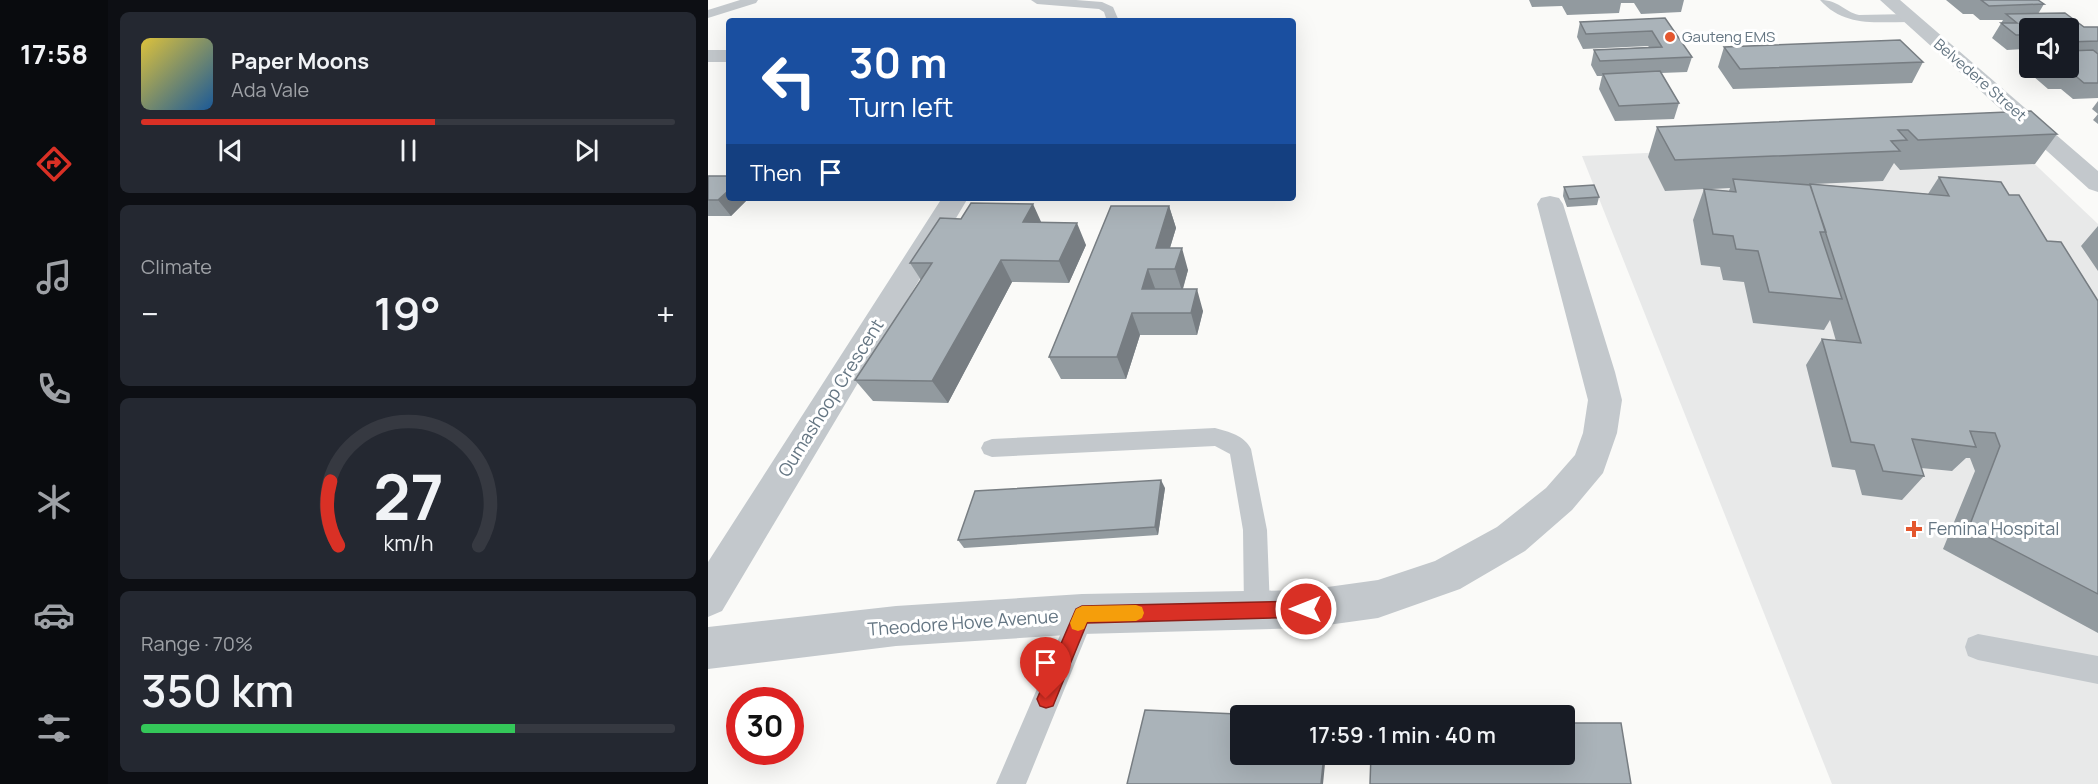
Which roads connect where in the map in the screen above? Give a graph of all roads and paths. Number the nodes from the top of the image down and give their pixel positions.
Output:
1 (752, 0) edge
2 (1037, 0) edge
3 (1826, 0) edge
4 (1889, 0) edge
5 (708, 14) edge
6 (1112, 18) edge
7 (1910, 18) junction
8 (708, 56) edge
9 (726, 56) edge
10 (2098, 184) edge
11 (953, 201) edge
12 (1550, 204) dead end
13 (993, 448) dead end
14 (708, 598) edge
15 (1257, 609) junction
16 (1082, 615) junction
17 (708, 648) edge
18 (1978, 648) dead end
19 (2098, 670) edge
20 (1011, 784) edge

1 - 5 lane
2 - 6 lane
3 - 7 lane
4 - 7 street, Belvedere Street
7 - 10 street, Belvedere Street
8 - 9 street
11 - 14 street, Oumashoop Crescent
12 - 15 street, Theodore Hove Avenue
13 - 15 lane
15 - 16 street, Theodore Hove Avenue
16 - 17 street, Theodore Hove Avenue
16 - 20 lane
18 - 19 lane

